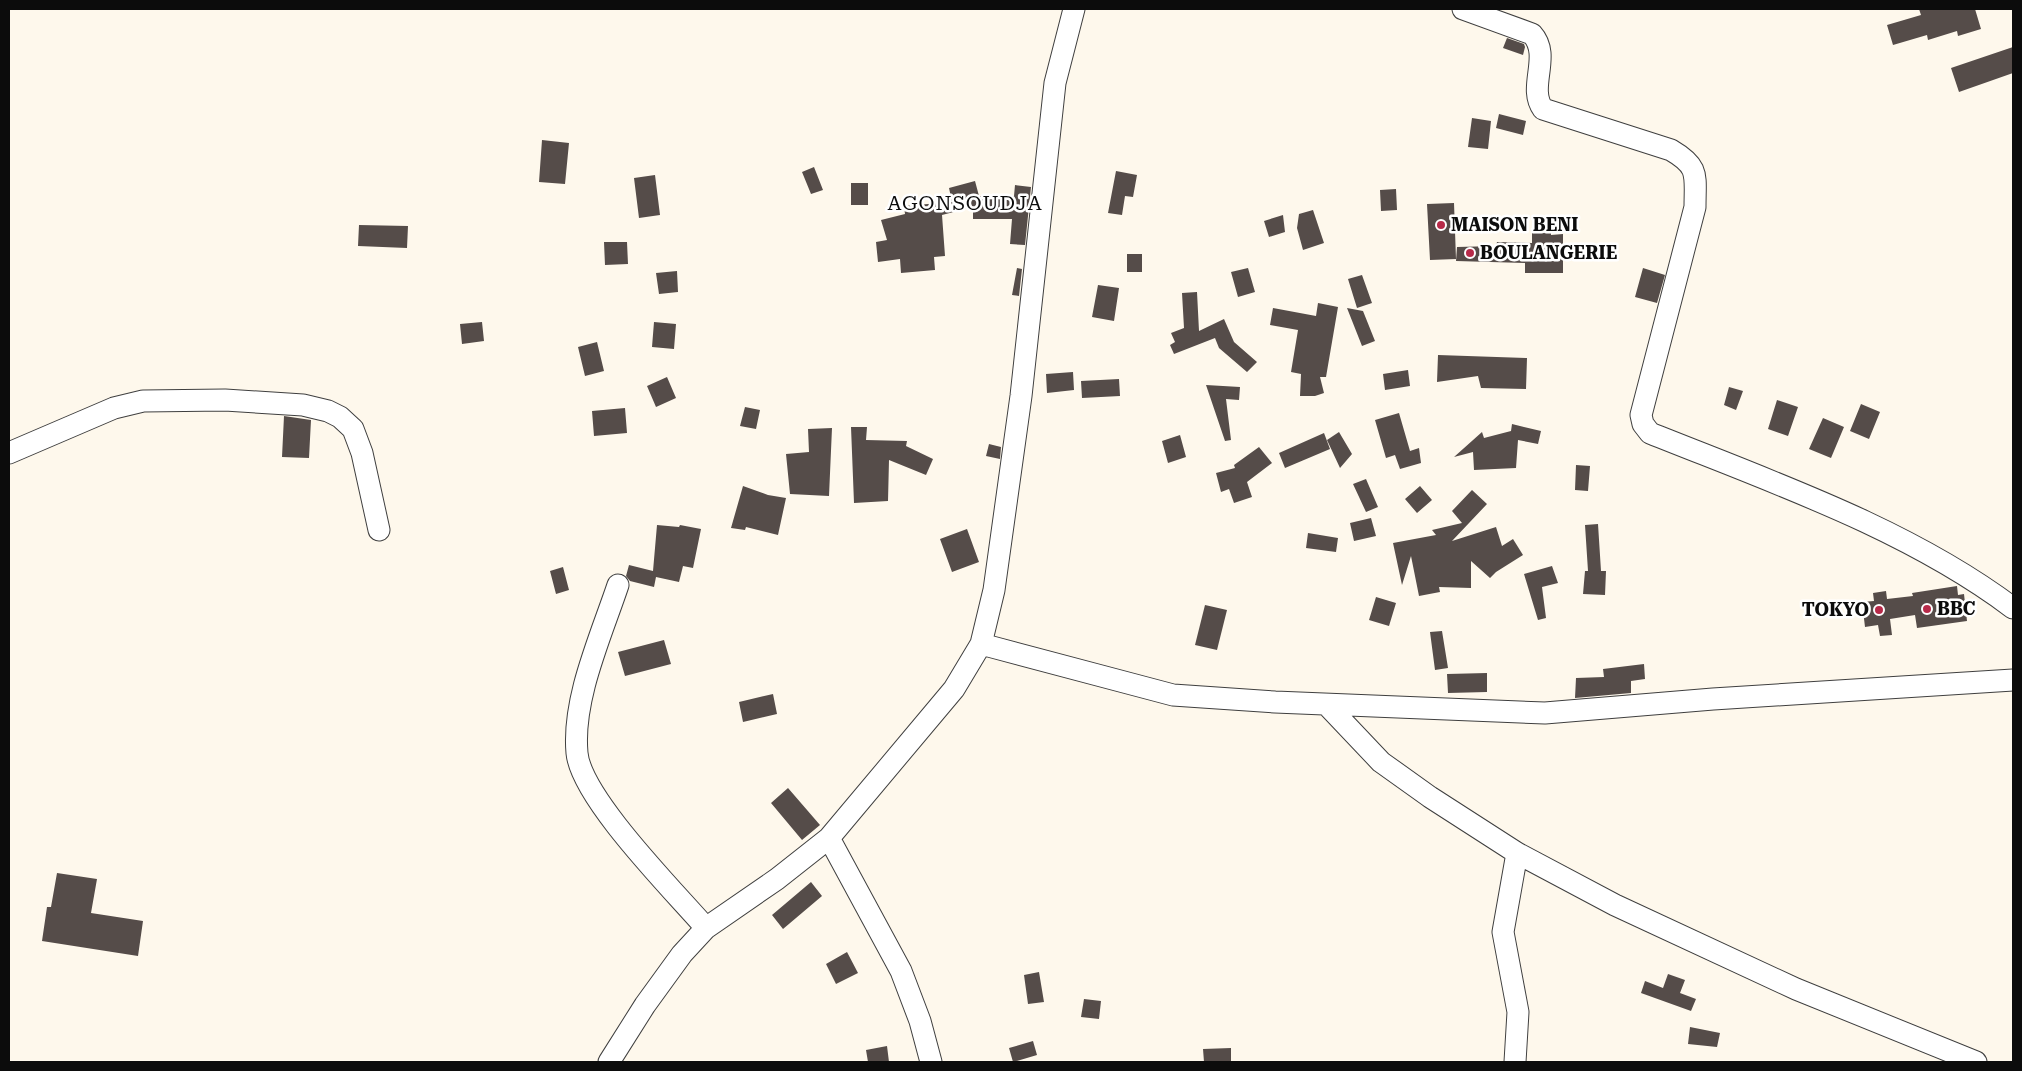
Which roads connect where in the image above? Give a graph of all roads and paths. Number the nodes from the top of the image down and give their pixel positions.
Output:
1 (1074, 9) edge
2 (1463, 9) edge
3 (9, 453) edge
4 (379, 530) dead end
5 (618, 585) dead end
6 (2013, 608) edge
7 (981, 644) junction
8 (2013, 680) edge
9 (1327, 705) junction
10 (829, 838) junction
11 (1517, 853) junction
12 (706, 928) junction
13 (609, 1062) edge
14 (931, 1062) edge
15 (1515, 1062) edge
16 (1976, 1062) edge

1 - 7 street
2 - 6 street
3 - 4 street
5 - 12 street
7 - 9 street
7 - 10 street
8 - 9 street
9 - 11 street
10 - 12 street
10 - 14 street
11 - 15 street
11 - 16 street
12 - 13 street

